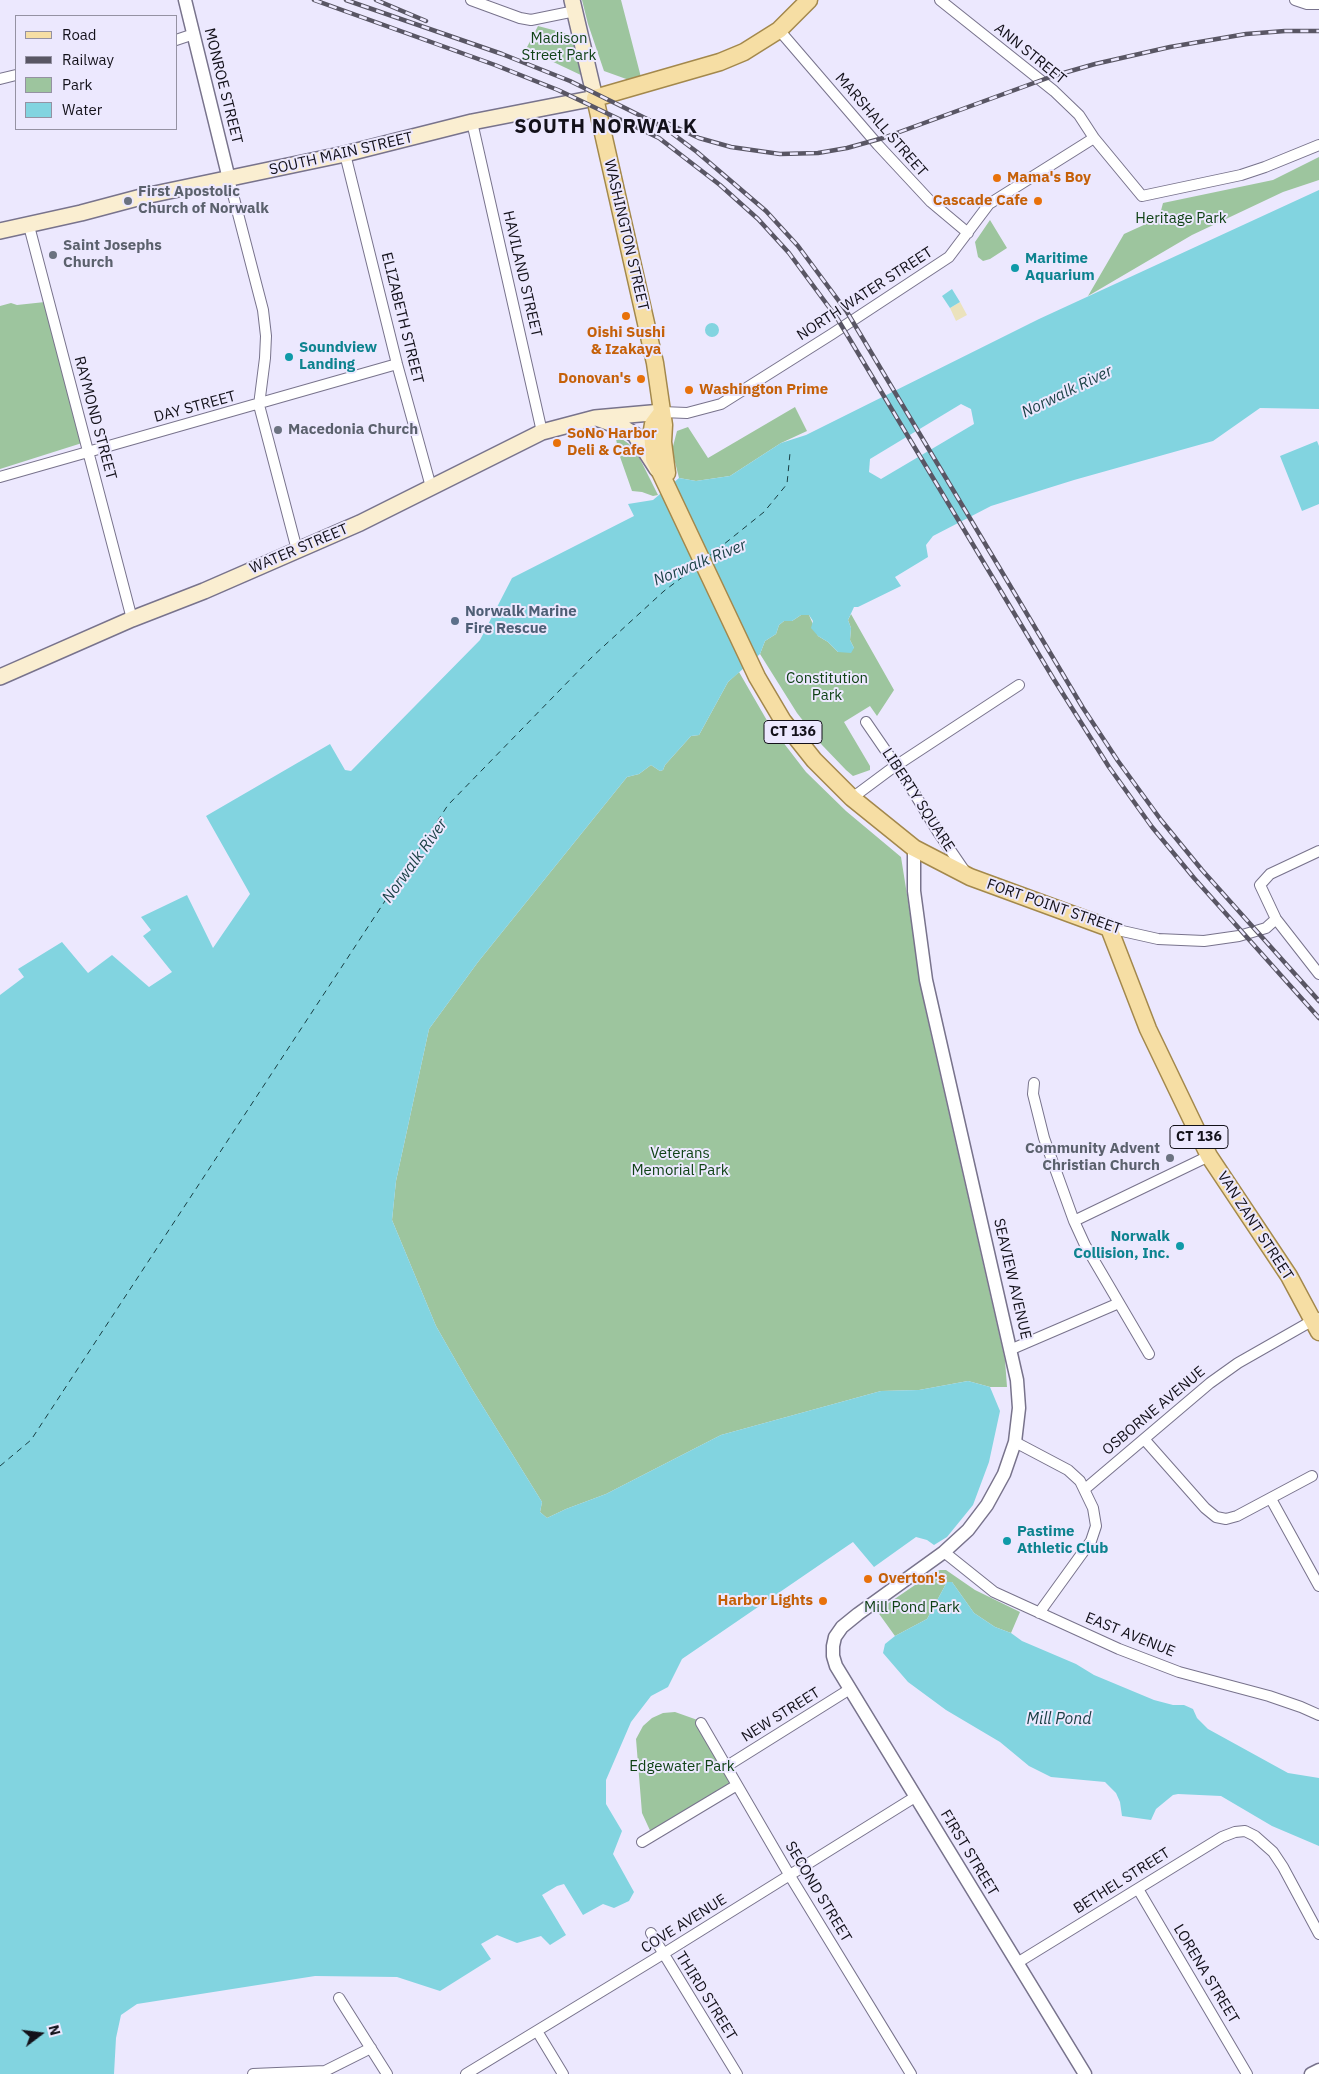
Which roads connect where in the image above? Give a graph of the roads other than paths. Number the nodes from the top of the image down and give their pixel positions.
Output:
1 (185, 0) edge
2 (471, 0) edge
3 (809, 0) edge
4 (940, 0) edge
5 (1295, 0) edge
6 (1319, 4) edge
7 (574, 5) edge
8 (779, 30) junction
9 (194, 34) junction
10 (178, 39) edge
11 (15, 75) edge
12 (0, 79) edge
13 (595, 98) junction
14 (472, 122) junction
15 (1094, 138) junction
16 (1319, 145) edge
17 (346, 154) junction
18 (229, 179) junction
19 (29, 226) junction
20 (0, 231) edge
21 (968, 233) junction
22 (397, 364) junction
23 (259, 405) junction
24 (662, 412) junction
25 (595, 418) junction
26 (542, 432) junction
27 (89, 452) junction
28 (659, 472) junction
29 (0, 477) edge
30 (432, 487) junction
31 (668, 487) junction
32 (297, 550) junction
33 (132, 619) junction
34 (0, 677) edge
35 (1019, 684) dead end
36 (866, 722) dead end
37 (896, 766) junction
38 (852, 798) junction
39 (914, 848) junction
40 (1319, 851) edge
41 (970, 878) junction
42 (1276, 919) junction
43 (1109, 928) junction
44 (1319, 974) edge
45 (1034, 1083) dead end
46 (1208, 1156) junction
47 (1074, 1222) junction
48 (1118, 1303) junction
49 (1317, 1323) edge
50 (1012, 1349) junction
51 (1149, 1354) dead end
52 (1144, 1439) junction
53 (1015, 1442) junction
54 (1312, 1476) dead end
55 (1085, 1489) junction
56 (1270, 1499) junction
57 (944, 1552) junction
58 (1319, 1586) edge
59 (1039, 1613) junction
60 (832, 1646) joint
61 (850, 1689) junction
62 (1319, 1716) edge
63 (701, 1723) dead end
64 (727, 1766) junction
65 (737, 1786) junction
66 (915, 1797) junction
67 (642, 1842) dead end
68 (790, 1876) junction
69 (1138, 1889) junction
70 (651, 1933) dead end
71 (1319, 1934) edge
72 (663, 1954) junction
73 (1017, 1963) junction
74 (339, 1998) dead end
75 (537, 2031) junction
76 (371, 2048) junction
77 (1319, 2070) edge
78 (253, 2074) edge
79 (387, 2074) edge
80 (466, 2074) edge
81 (563, 2074) edge
82 (737, 2074) edge
83 (911, 2074) edge
84 (1085, 2074) edge
85 (1247, 2074) edge
86 (1311, 2074) edge

1 - 9 street, MONROE STREET
2 - 7 street
3 - 8 main road
4 - 15 street, ANN STREET
5 - 6 street
7 - 13 main road, WASHINGTON STREET
8 - 13 main road
8 - 21 street, MARSHALL STREET
9 - 10 street
9 - 18 street, MONROE STREET
11 - 12 street
13 - 14 main road, SOUTH MAIN STREET
13 - 24 main road, WASHINGTON STREET
14 - 17 main road, SOUTH MAIN STREET
14 - 26 street, HAVILAND STREET
15 - 16 street
15 - 21 street, NORTH WATER STREET
17 - 18 main road, SOUTH MAIN STREET
17 - 22 street, ELIZABETH STREET
18 - 19 main road, SOUTH MAIN STREET
18 - 23 street
19 - 20 main road, SOUTH MAIN STREET
19 - 27 street, RAYMOND STREET
21 - 24 street, NORTH WATER STREET
22 - 23 street, DAY STREET
22 - 30 street, ELIZABETH STREET
23 - 27 street, DAY STREET
23 - 32 street
24 - 25 main road, WATER STREET
24 - 28 main road
24 - 31 main road, WASHINGTON STREET / CT 136
25 - 26 main road, WATER STREET
25 - 28 main road, CT 136
26 - 30 main road, WATER STREET
27 - 29 street, DAY STREET
27 - 33 street, RAYMOND STREET
28 - 31 main road, CT 136
30 - 32 main road, WATER STREET
31 - 38 main road, LIBERTY SQUARE / CT 136
32 - 33 main road, WATER STREET
33 - 34 main road, WATER STREET
35 - 37 street
36 - 37 street, LIBERTY SQUARE
37 - 38 street
37 - 41 street, LIBERTY SQUARE
38 - 39 main road, LIBERTY SQUARE / CT 136
39 - 41 main road, FORT POINT STREET / CT 136
39 - 50 street, SEAVIEW AVENUE
40 - 42 street
41 - 43 main road, FORT POINT STREET / CT 136
42 - 43 street, FORT POINT STREET
42 - 44 street
43 - 46 main road, VAN ZANT STREET / CT 136
45 - 47 street
46 - 47 street
46 - 49 main road, VAN ZANT STREET / CT 136
47 - 48 street
48 - 50 street
48 - 51 street
49 - 52 street, OSBORNE AVENUE
50 - 53 street, SEAVIEW AVENUE
52 - 55 street, OSBORNE AVENUE
52 - 56 street
53 - 55 street
53 - 57 street, SEAVIEW AVENUE
54 - 56 street
55 - 59 street
56 - 58 street
57 - 59 street, EAST AVENUE
57 - 60 street, SEAVIEW AVENUE
59 - 62 street, EAST AVENUE
60 - 61 street, FIRST STREET
61 - 64 street, NEW STREET
61 - 66 street, FIRST STREET
63 - 64 street, SECOND STREET
64 - 65 street, SECOND STREET
65 - 67 street
65 - 68 street, SECOND STREET
66 - 68 street, COVE AVENUE
66 - 73 street, FIRST STREET
68 - 72 street, COVE AVENUE
68 - 83 street, SECOND STREET
69 - 71 street, BETHEL STREET
69 - 73 street, BETHEL STREET
69 - 85 street, LORENA STREET
70 - 72 street, THIRD STREET
72 - 75 street, COVE AVENUE
72 - 82 street, THIRD STREET
73 - 84 street, FIRST STREET
74 - 76 street
75 - 80 street, COVE AVENUE
75 - 81 street
76 - 78 street
76 - 79 street
77 - 86 street

